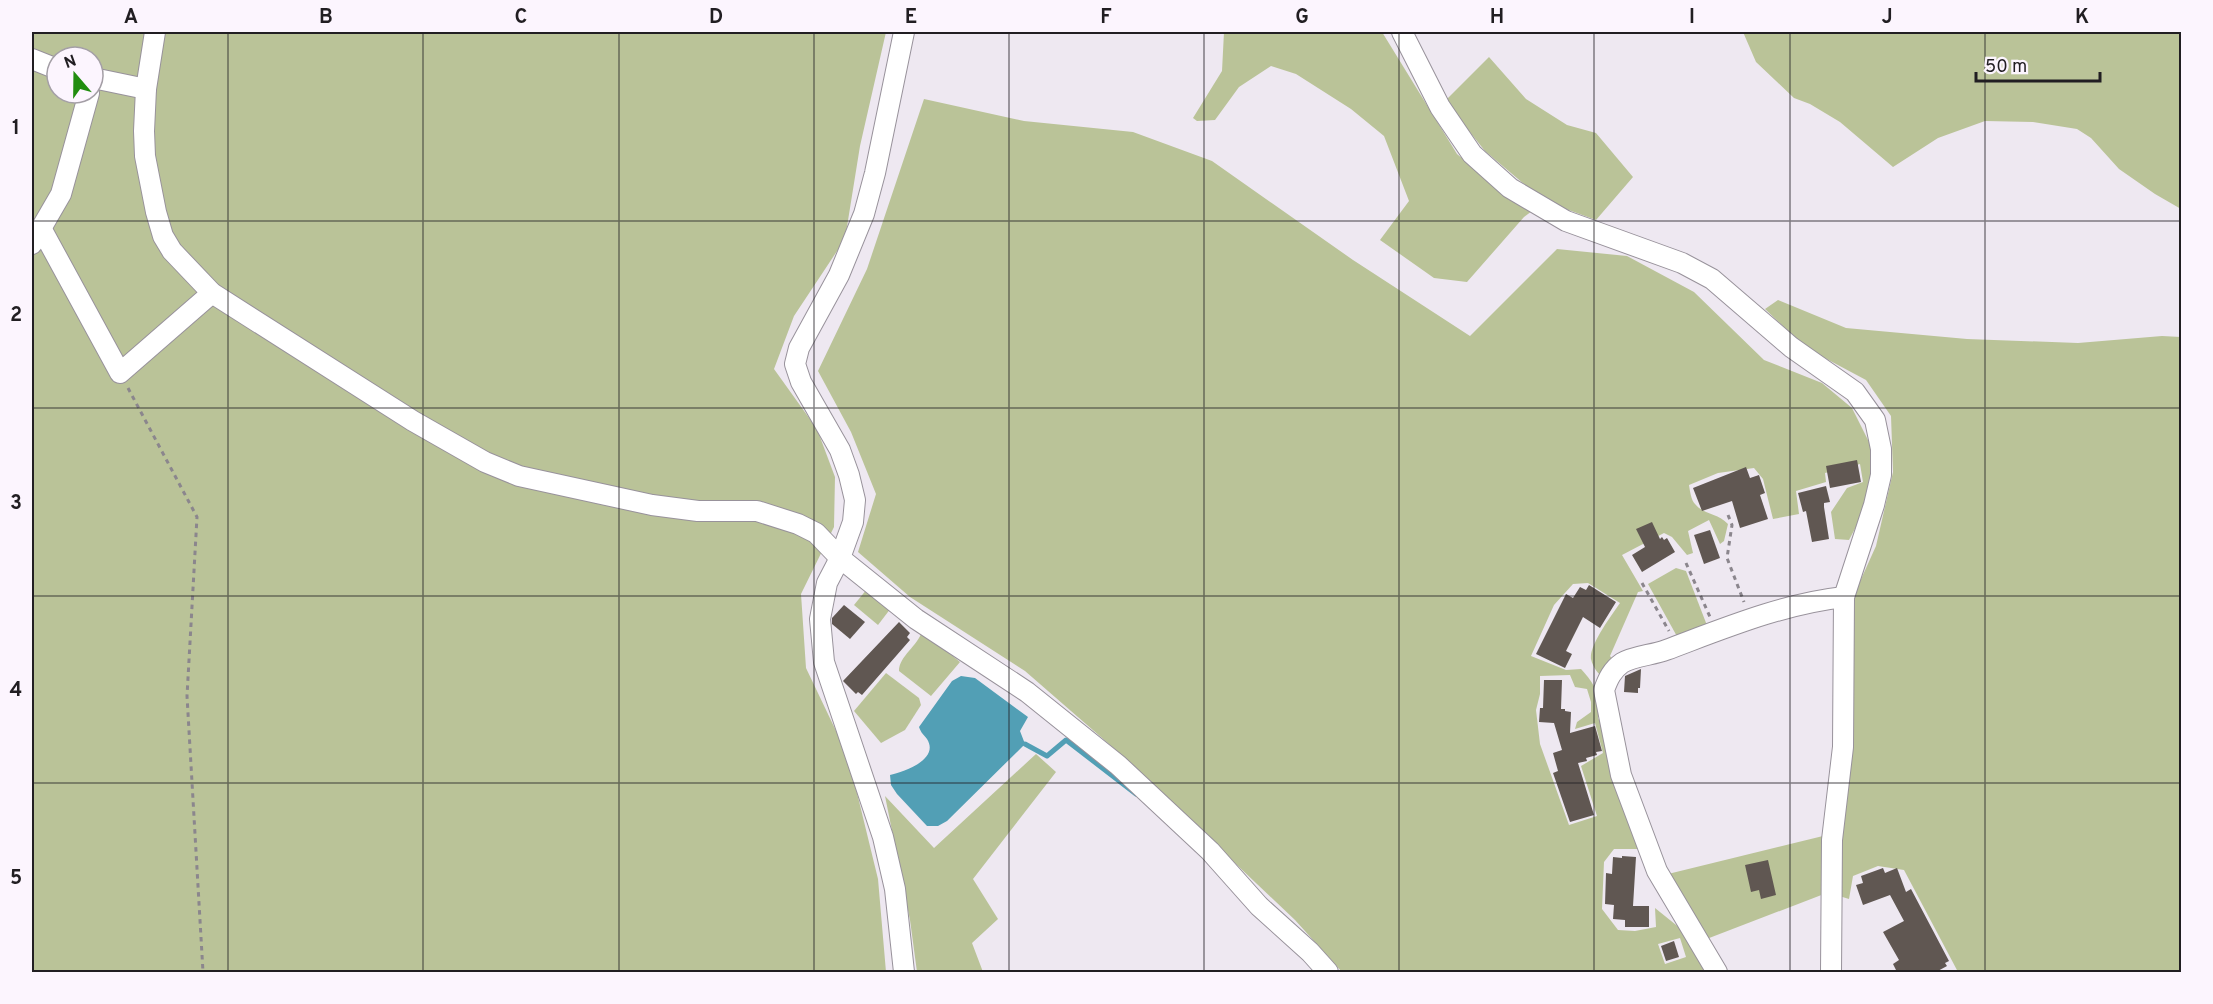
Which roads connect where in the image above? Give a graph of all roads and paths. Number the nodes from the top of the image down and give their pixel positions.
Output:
1 (155, 32) edge
2 (904, 32) edge
3 (1402, 32) edge
4 (105, 81) edge
5 (146, 89) junction
6 (86, 105) edge
7 (36, 236) edge
8 (212, 293) junction
9 (120, 373) junction
10 (1728, 515) dead end
11 (840, 558) junction
12 (1686, 563) dead end
13 (1642, 583) dead end
14 (1844, 597) junction
15 (1752, 618) junction
16 (1715, 632) junction
17 (1677, 646) junction
18 (203, 972) edge
19 (904, 972) edge
20 (1328, 972) edge
21 (1717, 972) edge
22 (1831, 972) edge

1 - 5 street
2 - 11 street
3 - 14 street
4 - 5 street
5 - 8 street
6 - 7 street
7 - 9 street
8 - 9 street
8 - 11 street
9 - 18 path
10 - 15 path
11 - 19 street
11 - 20 street
12 - 16 path
13 - 17 path
14 - 15 street
14 - 22 street
15 - 16 street
16 - 17 street
17 - 21 street

